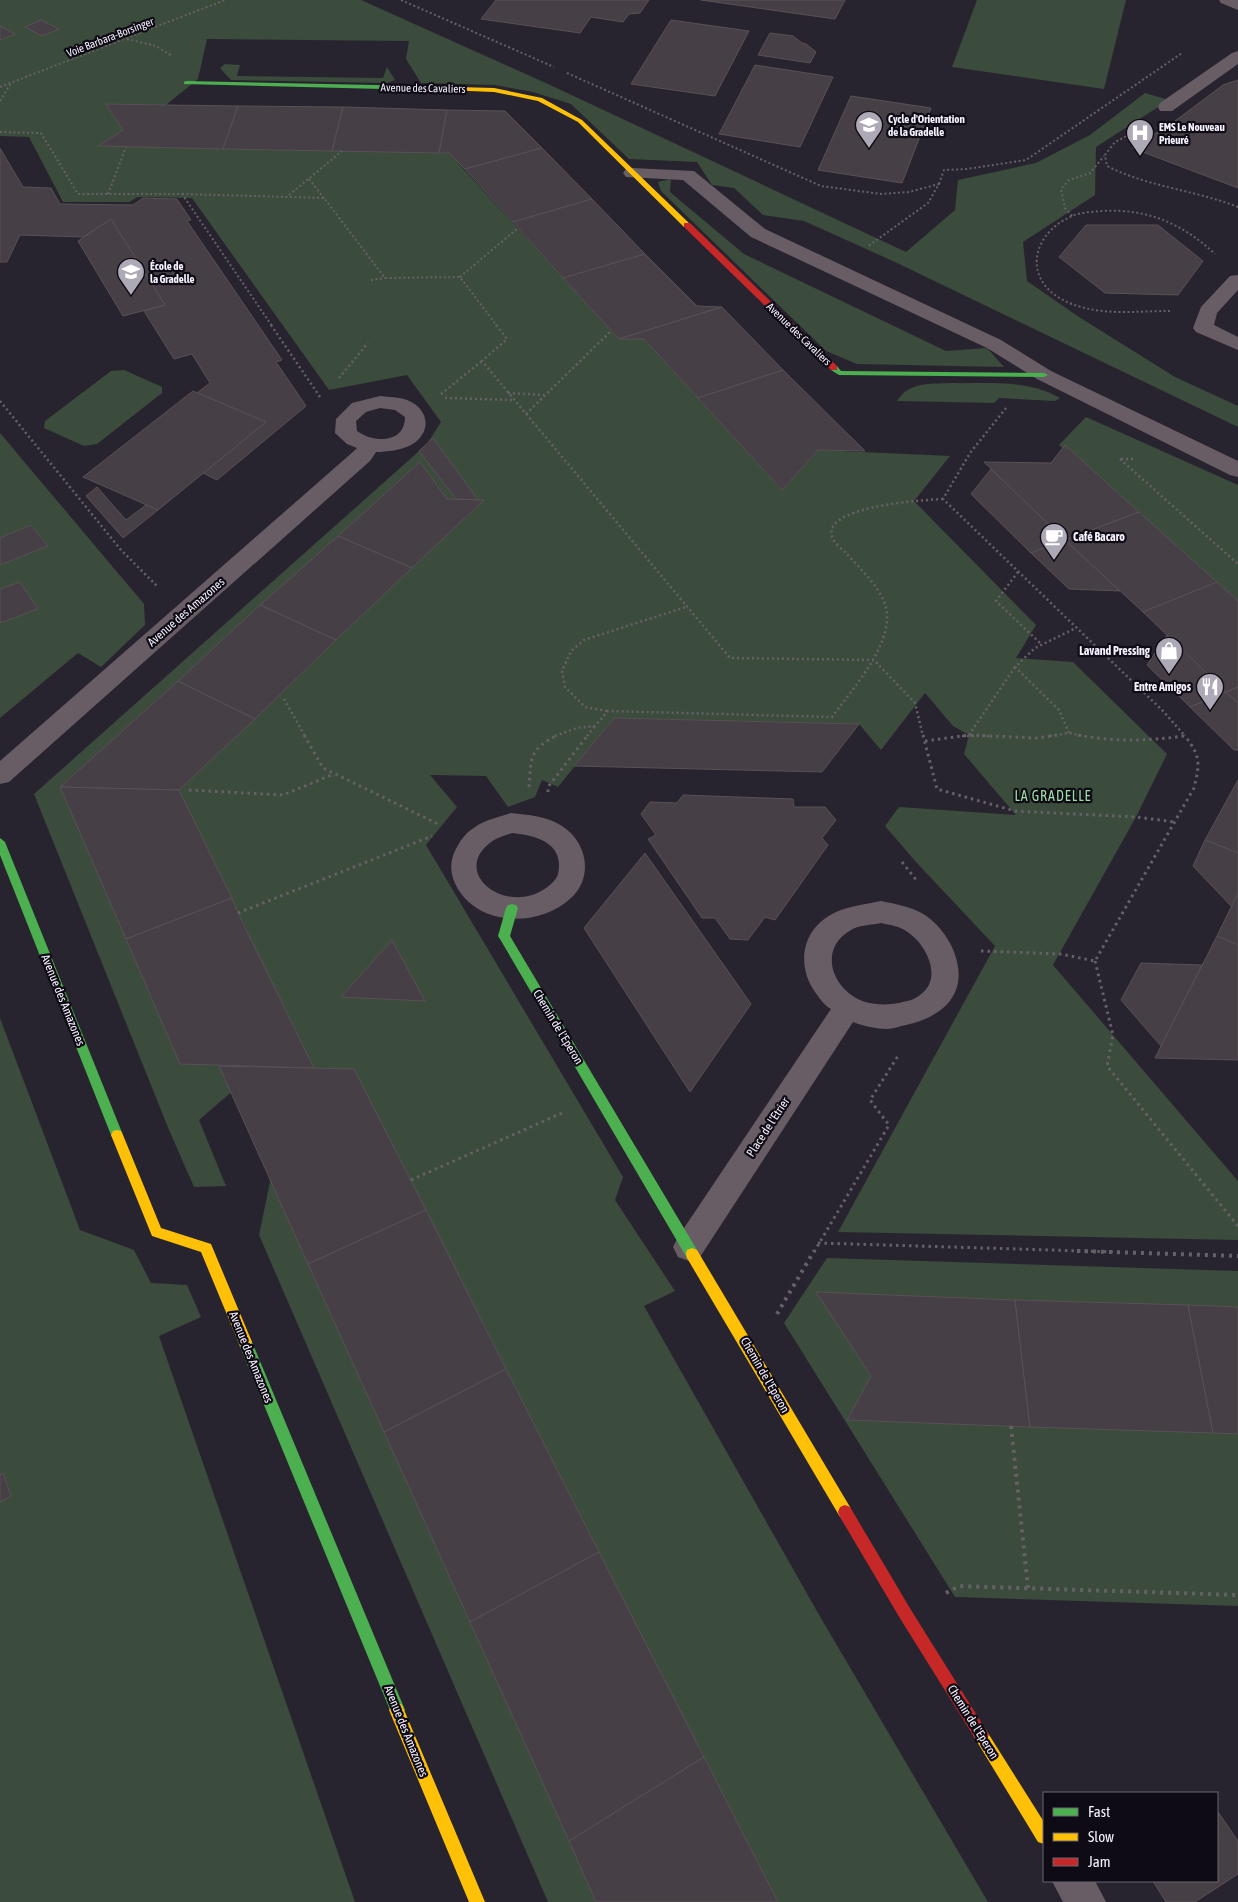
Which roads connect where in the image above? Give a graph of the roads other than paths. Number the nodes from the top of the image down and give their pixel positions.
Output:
1 (1227, 0) edge
2 (1238, 5) edge
3 (1238, 56) edge
4 (186, 84) road end
5 (1166, 107) road end
6 (632, 173) junction
7 (1237, 280) edge
8 (1238, 344) edge
9 (1044, 375) junction
10 (369, 446) dead end
11 (1238, 470) edge
12 (0, 774) edge
13 (0, 842) edge
14 (512, 908) junction
15 (847, 1008) junction
16 (689, 1247) junction
17 (1043, 1834) edge
18 (1073, 1882) edge
19 (477, 1902) edge
20 (1086, 1902) edge

1 - 2 street
3 - 5 street
4 - 6 street, Avenue des Cavaliers
6 - 9 street, Avenue des Cavaliers
6 - 9 street, Avenue des Cavaliers
7 - 8 street
9 - 11 street, Avenue des Cavaliers
10 - 12 street, Avenue des Amazones
13 - 19 street, Avenue des Amazones
14 - 14 street
14 - 16 street, Chemin de l'Eperon
15 - 15 street
15 - 16 street, Place de l'Etrier
16 - 17 street, Chemin de l'Eperon
18 - 20 street

